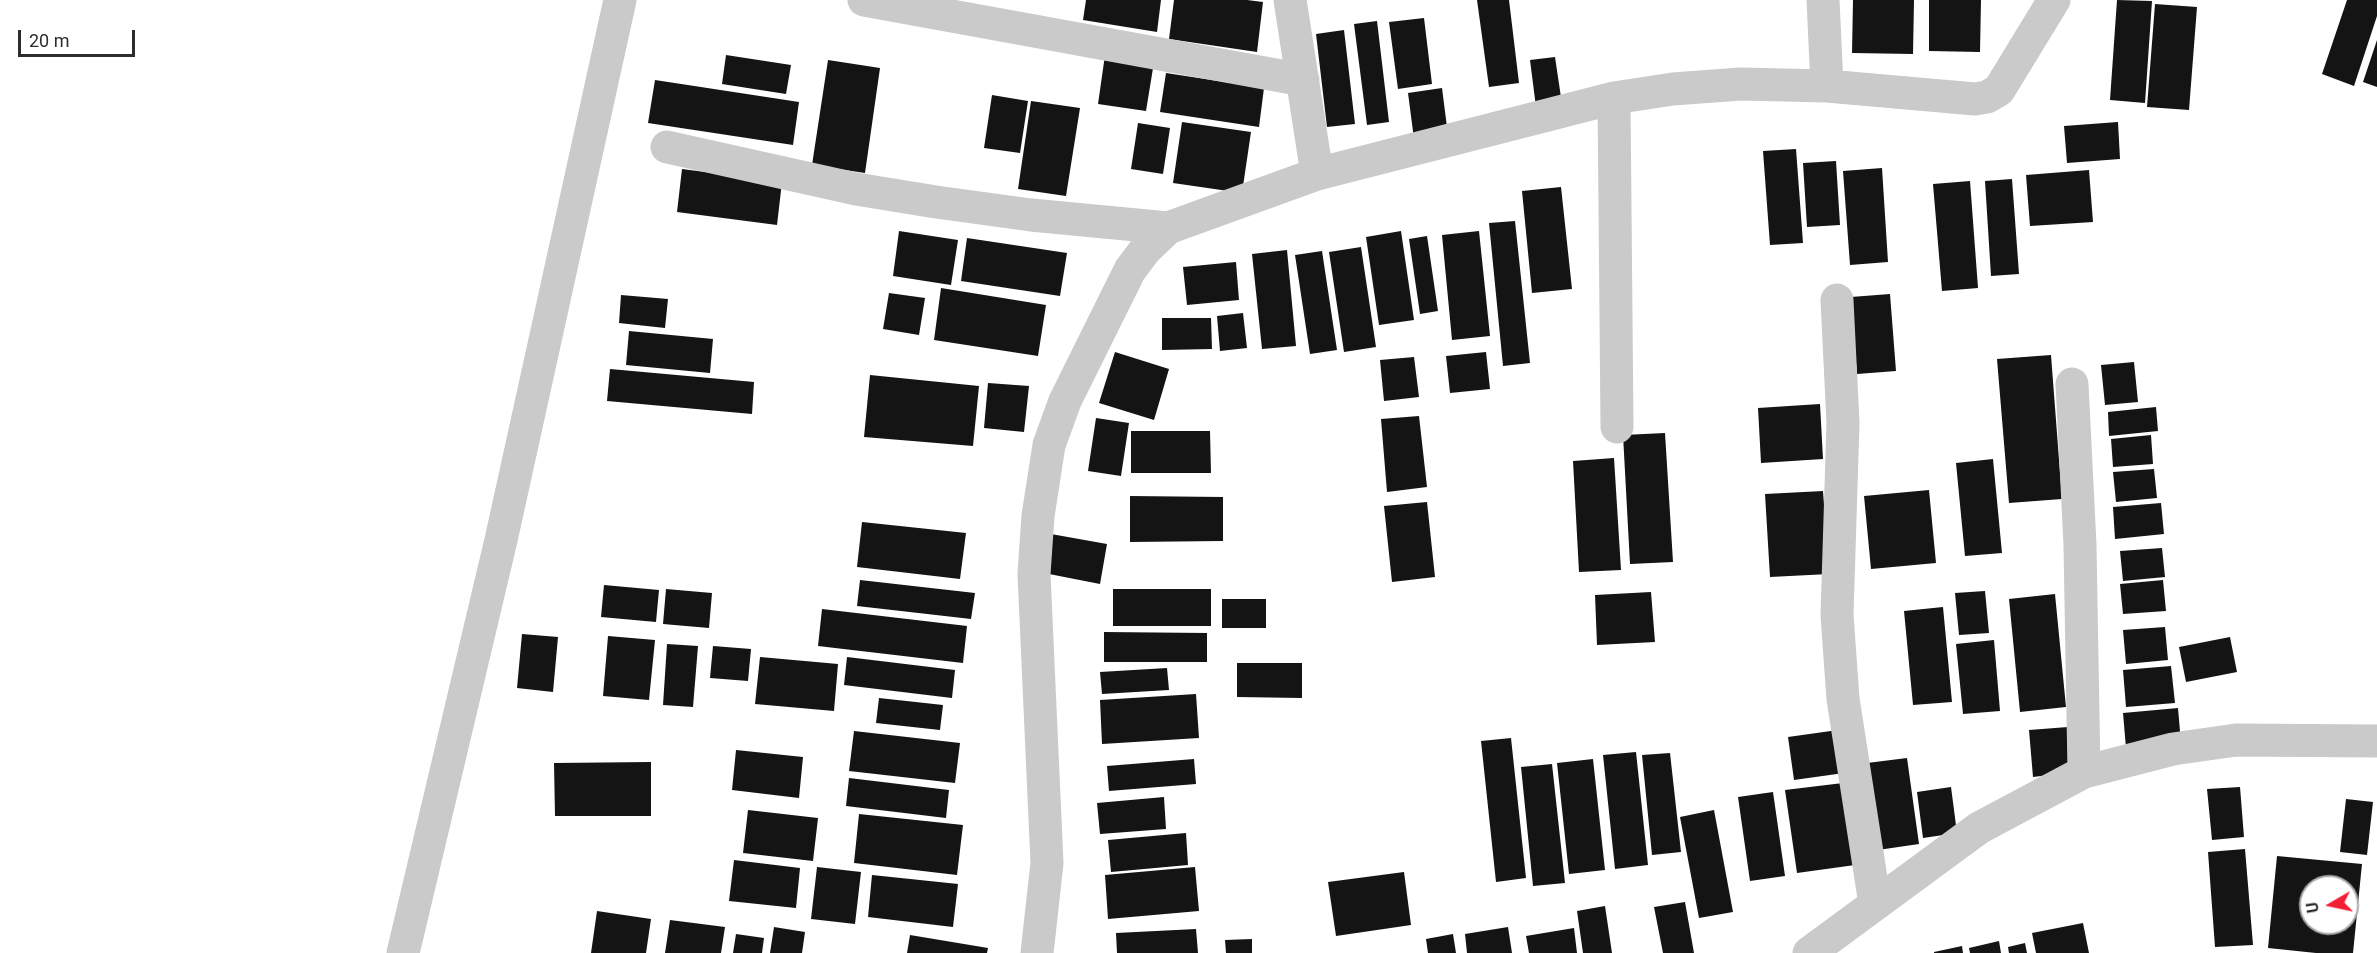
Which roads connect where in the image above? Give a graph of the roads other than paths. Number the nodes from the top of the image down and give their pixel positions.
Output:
1 (621, 0) edge
2 (864, 0) edge
3 (1290, 0) edge
4 (1823, 0) edge
5 (2054, 0) edge
6 (1302, 80) junction
7 (1827, 86) junction
8 (1614, 98) junction
9 (667, 147) dead end
10 (1317, 174) junction
11 (1168, 228) junction
12 (1837, 300) dead end
13 (2072, 384) dead end
14 (1617, 427) dead end
15 (2377, 741) edge
16 (2084, 772) junction
17 (1875, 904) junction
18 (402, 953) edge
19 (1037, 953) edge
20 (1809, 953) edge

1 - 18 street
2 - 6 street
3 - 6 street
4 - 7 street
5 - 7 street
6 - 10 street
7 - 8 street
8 - 10 street
8 - 14 street
9 - 11 street
10 - 11 street
11 - 19 street
12 - 17 street
13 - 16 street
15 - 16 street
16 - 17 street
17 - 20 street

